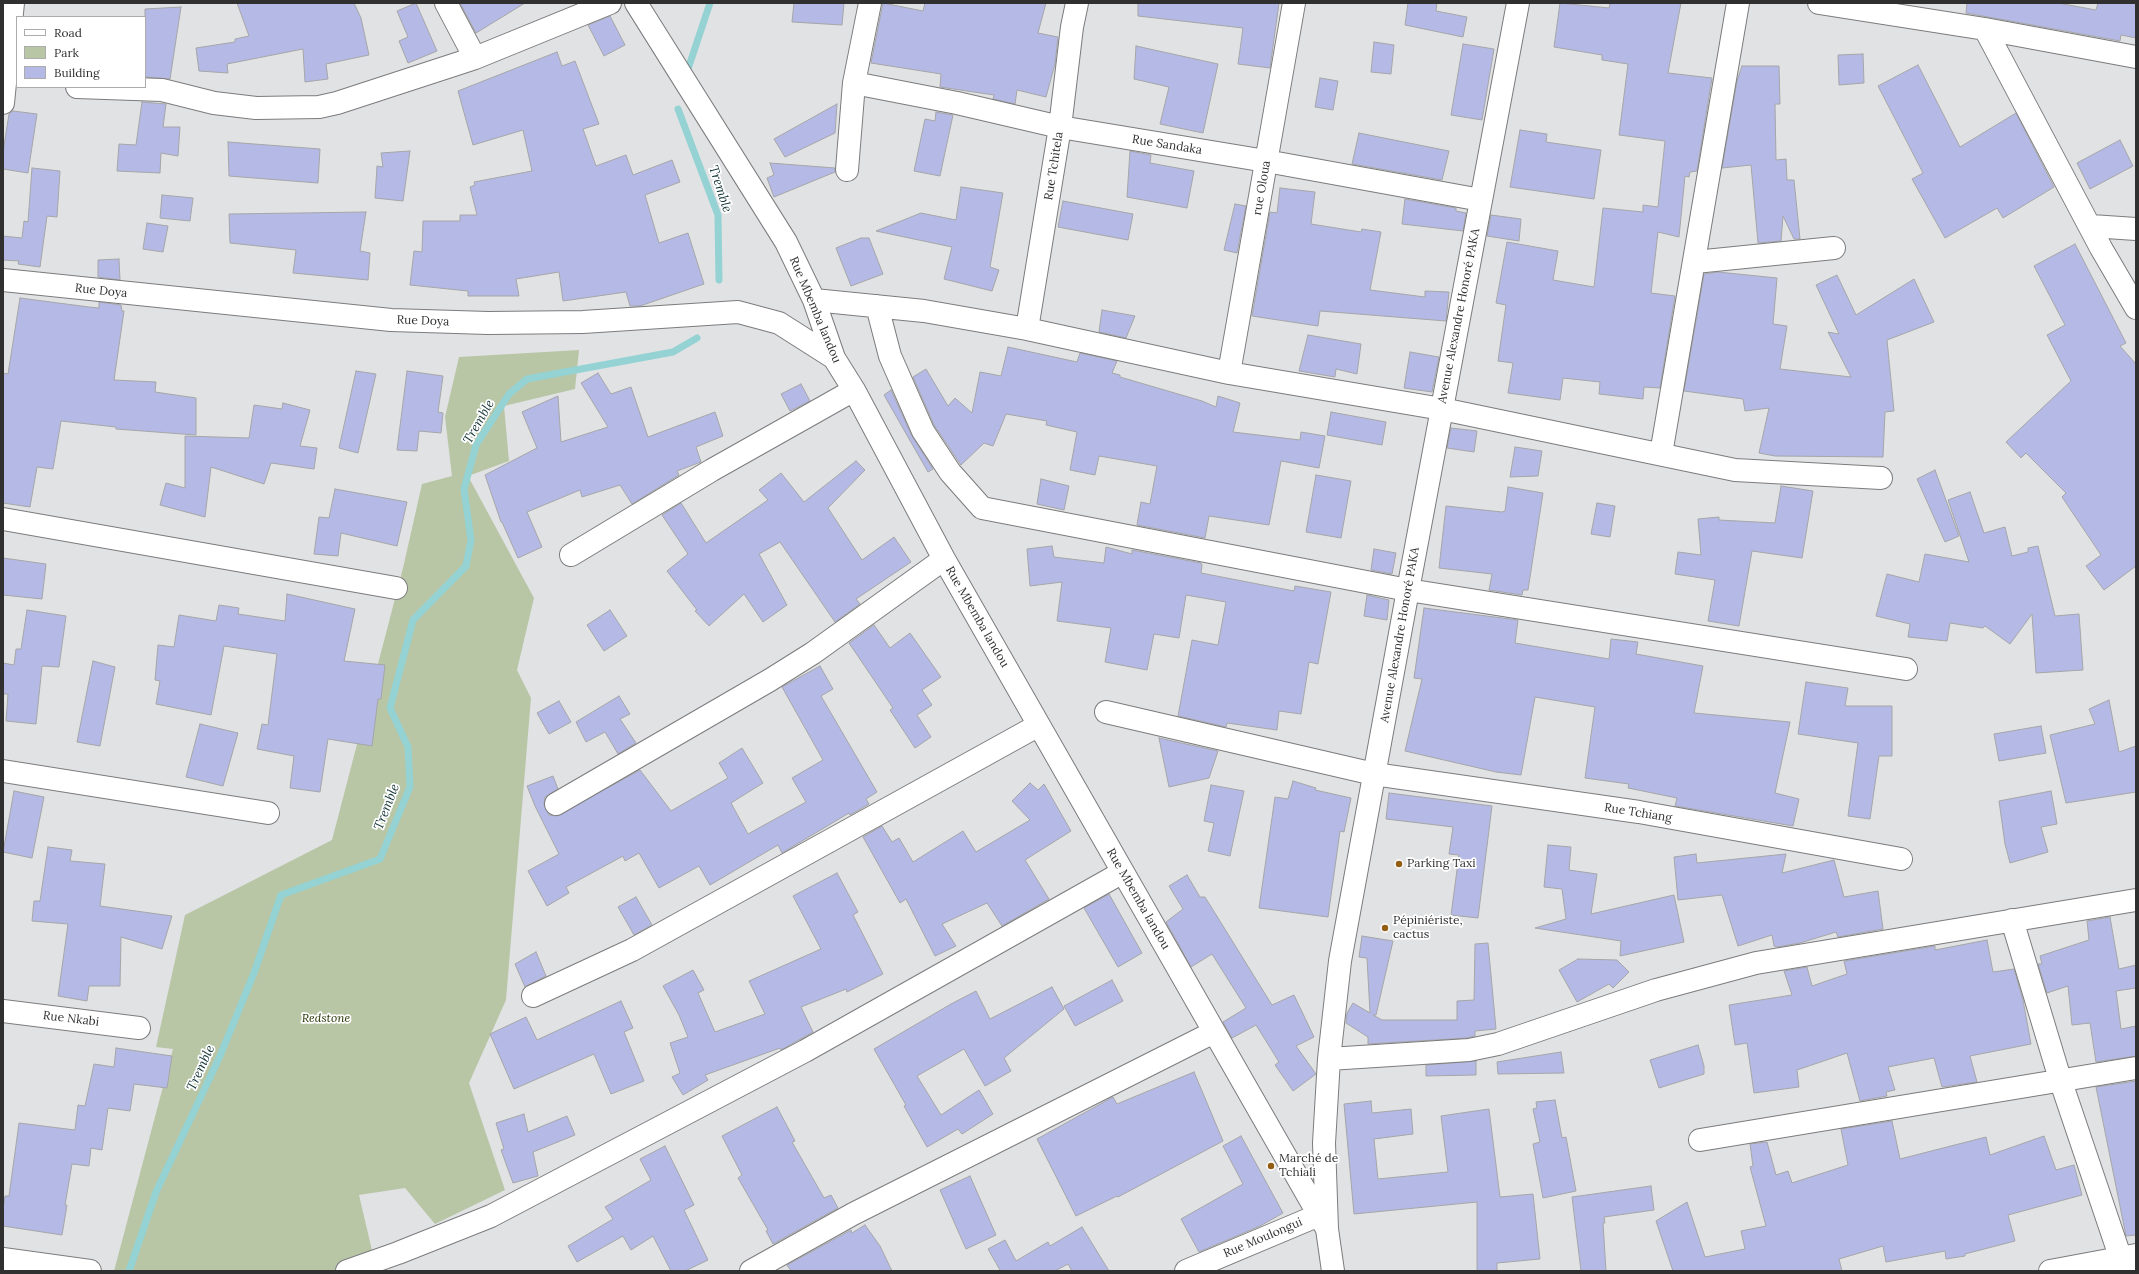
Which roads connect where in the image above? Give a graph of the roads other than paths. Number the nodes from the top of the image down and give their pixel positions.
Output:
1 (13, 3) edge
2 (446, 3) edge
3 (610, 3) edge
4 (636, 3) edge
5 (870, 3) edge
6 (1077, 3) edge
7 (1294, 3) edge
8 (1518, 3) edge
9 (1738, 3) edge
10 (1819, 3) edge
11 (1985, 29) junction
12 (2136, 56) edge
13 (475, 58) junction
14 (854, 83) junction
15 (105, 88) edge
16 (7, 89) edge
17 (1060, 127) junction
18 (1266, 161) junction
19 (847, 170) dead end
20 (1482, 200) junction
21 (2091, 226) junction
22 (2136, 229) edge
23 (1834, 248) dead end
24 (1695, 262) junction
25 (3, 280) edge
26 (814, 300) junction
27 (877, 306) junction
28 (2136, 308) edge
29 (1027, 329) junction
30 (834, 358) junction
31 (1230, 372) junction
32 (854, 390) junction
33 (1442, 409) junction
34 (1661, 454) junction
35 (1881, 478) dead end
36 (3, 519) edge
37 (571, 555) dead end
38 (944, 559) junction
39 (396, 588) dead end
40 (1408, 590) junction
41 (1906, 669) dead end
42 (1106, 712) dead end
43 (1039, 725) junction
44 (3, 771) edge
45 (1374, 774) junction
46 (556, 804) dead end
47 (268, 813) dead end
48 (1900, 859) dead end
49 (1123, 872) junction
50 (2136, 900) edge
51 (2012, 920) junction
52 (533, 996) dead end
53 (3, 1011) edge
54 (139, 1028) dead end
55 (1214, 1032) junction
56 (1329, 1059) junction
57 (2136, 1068) edge
58 (2060, 1079) junction
59 (1700, 1140) dead end
60 (1323, 1222) junction
61 (3, 1259) edge
62 (2127, 1261) edge
63 (90, 1271) edge
64 (347, 1271) edge
65 (751, 1271) edge
66 (1186, 1271) edge
67 (1333, 1271) edge
68 (2050, 1271) edge

1 - 16 street
2 - 13 street
3 - 13 street
4 - 26 street, Rue Mbemba landou
5 - 14 street
6 - 17 street, Rue Tchitela
7 - 18 street, rue Oloua
8 - 20 street, Avenue Alexandre Honoré PAKA
9 - 24 street
10 - 11 street
11 - 12 street
11 - 21 street
13 - 15 street
14 - 17 street, Rue Sandaka
14 - 19 street
17 - 18 street, Rue Sandaka
17 - 29 street, Rue Tchitela
18 - 20 street, Rue Sandaka
18 - 31 street, rue Oloua
20 - 33 street, Avenue Alexandre Honoré PAKA
21 - 22 street
21 - 28 street
23 - 24 street
24 - 34 street
25 - 30 street, Rue Doya
26 - 27 street
26 - 30 street, Rue Mbemba landou
27 - 29 street
27 - 40 street
29 - 31 street
30 - 32 street, Rue Mbemba landou
31 - 33 street
32 - 37 street
32 - 38 street, Rue Mbemba landou
33 - 34 street
33 - 40 street, Avenue Alexandre Honoré PAKA
34 - 35 street
36 - 39 street
38 - 43 street, Rue Mbemba landou
38 - 46 street
40 - 41 street
40 - 45 street, Avenue Alexandre Honoré PAKA
42 - 45 street, Rue Tchiang
43 - 49 street, Rue Mbemba landou
43 - 52 street
44 - 47 street
45 - 48 street, Rue Tchiang
45 - 56 street, Avenue Alexandre Honoré PAKA
49 - 55 street, Rue Mbemba landou
49 - 64 street
50 - 51 street
51 - 56 street
51 - 58 street
53 - 54 street, Rue Nkabi
55 - 60 street, Rue Mbemba landou
55 - 65 street
56 - 60 street, Avenue Alexandre Honoré PAKA
57 - 58 street
58 - 59 street
58 - 62 street
60 - 66 street, Rue Moulongui
60 - 67 street, Avenue Alexandre Honoré PAKA
61 - 63 street
62 - 68 street

